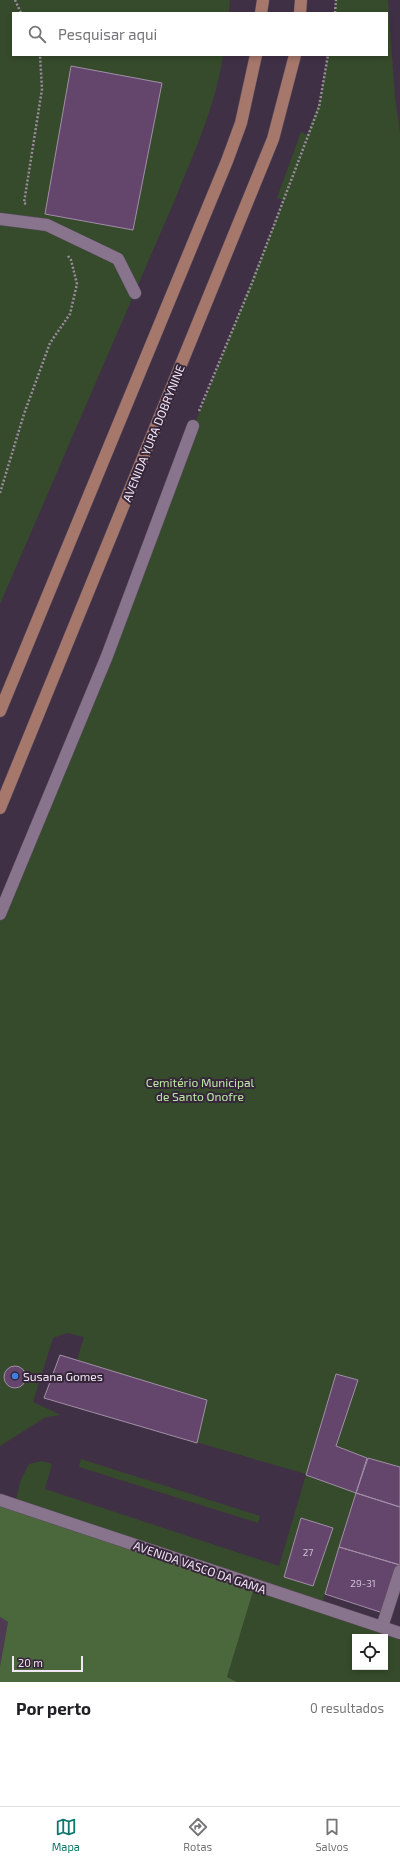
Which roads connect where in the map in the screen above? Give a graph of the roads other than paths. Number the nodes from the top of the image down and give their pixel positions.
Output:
1 (263, 0) edge
2 (301, 0) edge
3 (261, 12) edge
4 (300, 12) edge
5 (256, 56) edge
6 (294, 56) edge
7 (0, 219) edge
8 (135, 293) dead end
9 (193, 426) road end
10 (0, 711) edge
11 (0, 808) edge
12 (0, 914) edge
13 (0, 1500) edge
14 (400, 1571) edge
15 (382, 1627) junction
16 (400, 1633) edge

1 - 3 main road
2 - 4 main road
5 - 10 main road
6 - 11 main road, AVENIDA YURA DOBRYNINE
7 - 8 street
9 - 12 street
13 - 15 street, AVENIDA VASCO DA GAMA
14 - 15 street
15 - 16 street, AVENIDA VASCO DA GAMA

